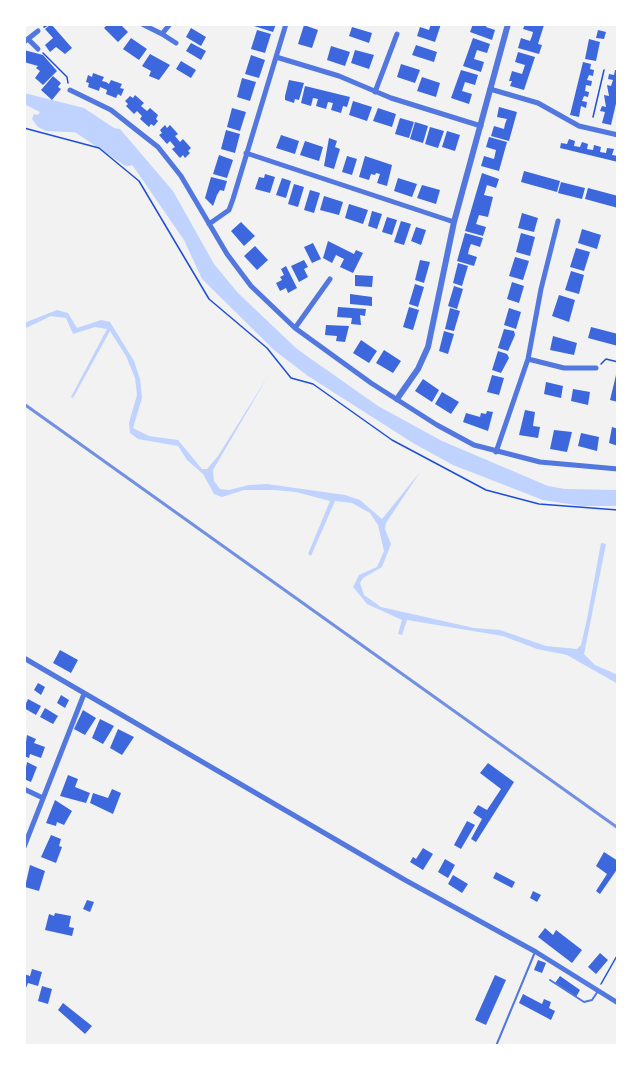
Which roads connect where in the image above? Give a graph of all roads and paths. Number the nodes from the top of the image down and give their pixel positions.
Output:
1 (142, 24) edge
2 (170, 24) edge
3 (286, 24) edge
4 (508, 24) edge
5 (38, 32) dead end
6 (162, 34) junction
7 (398, 34) dead end
8 (26, 40) edge
9 (176, 43) dead end
10 (38, 49) joint
11 (276, 57) junction
12 (604, 70) dead end
13 (490, 89) junction
14 (70, 90) joint
15 (375, 92) junction
16 (593, 117) dead end
17 (481, 126) junction
18 (24, 128) edge
19 (618, 135) edge
20 (246, 153) junction
21 (558, 221) dead end
22 (454, 222) junction
23 (209, 224) junction
24 (330, 279) dead end
25 (295, 328) junction
26 (528, 359) junction
27 (618, 362) edge
28 (596, 369) joint
29 (396, 399) junction
30 (496, 452) junction
31 (618, 469) edge
32 (618, 510) edge
33 (24, 658) edge
34 (84, 694) junction
35 (24, 789) edge
36 (43, 798) junction
37 (27, 834) edge
38 (24, 847) edge
39 (536, 952) junction
40 (618, 954) edge
41 (550, 980) dead end
42 (597, 990) junction
43 (618, 1003) edge
44 (496, 1046) edge

1 - 6 street
2 - 6 street
3 - 11 street
4 - 13 street
5 - 8 street
6 - 9 street
7 - 15 street
8 - 10 street
10 - 14 path
11 - 15 street
11 - 20 street
12 - 16 path
13 - 17 street
13 - 19 street
14 - 23 street
15 - 17 street
17 - 22 street
18 - 32 path
20 - 22 street
20 - 23 street
21 - 26 street
22 - 29 street
23 - 25 street
24 - 25 street
25 - 29 street
26 - 28 street
26 - 30 street
27 - 28 path
29 - 30 street
30 - 31 street
33 - 34 street
34 - 36 street
34 - 39 street
35 - 36 street
36 - 37 street
37 - 38 street
39 - 42 street
39 - 44 lane
40 - 42 path
41 - 42 lane
42 - 43 street

